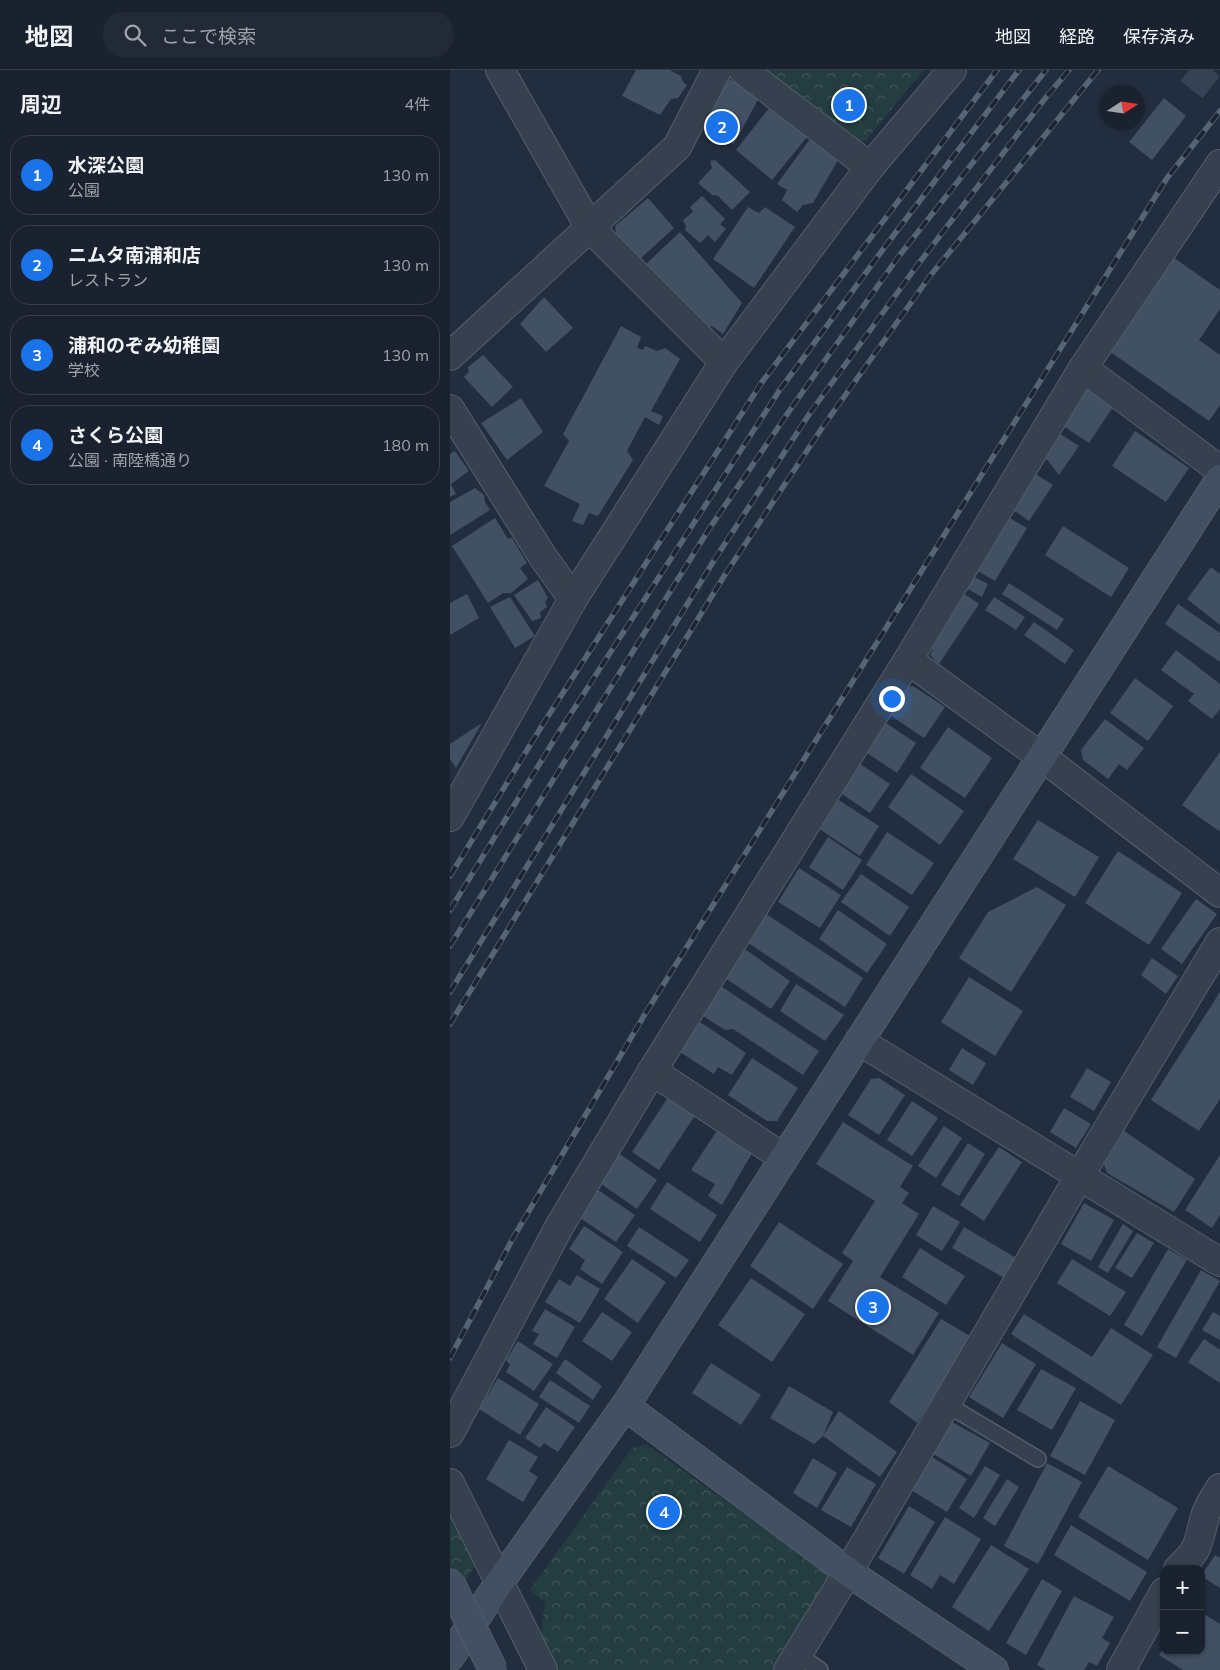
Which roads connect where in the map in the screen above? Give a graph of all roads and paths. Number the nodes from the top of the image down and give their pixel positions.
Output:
1 (500, 70) edge
2 (717, 70) edge
3 (742, 70) edge
4 (952, 70) edge
5 (1220, 164) edge
6 (870, 167) junction
7 (590, 228) junction
8 (450, 356) edge
9 (724, 362) junction
10 (1083, 368) junction
11 (450, 409) edge
12 (1220, 470) edge
13 (1220, 479) edge
14 (574, 599) junction
15 (908, 660) junction
16 (1042, 758) junction
17 (452, 806) edge
18 (1220, 893) edge
19 (1220, 942) edge
20 (859, 1042) junction
21 (652, 1070) junction
22 (784, 1158) junction
23 (1079, 1177) junction
24 (1220, 1262) edge
25 (946, 1404) junction
26 (625, 1406) junction
27 (450, 1433) edge
28 (1038, 1459) dead end
29 (450, 1483) edge
30 (1220, 1488) edge
31 (1182, 1565) edge
32 (848, 1572) junction
33 (450, 1582) edge
34 (499, 1583) junction
35 (1160, 1599) edge
36 (450, 1657) edge
37 (792, 1662) edge
38 (493, 1670) edge
39 (543, 1670) edge
40 (820, 1670) edge
41 (994, 1670) edge
42 (1121, 1670) edge

1 - 7 street
2 - 7 street
3 - 6 street
4 - 6 street
5 - 10 street
6 - 9 street
7 - 8 street
7 - 9 street
9 - 14 street
10 - 12 street
10 - 15 street
11 - 14 street
13 - 16 street
14 - 17 street
15 - 16 street
15 - 21 street
16 - 18 street
16 - 20 street
19 - 23 street
20 - 22 street
20 - 23 street
21 - 22 street
21 - 27 street
22 - 26 street
23 - 24 street
23 - 25 street
25 - 28 lane
25 - 32 street
26 - 32 street
26 - 34 street
29 - 34 street
30 - 31 street
32 - 37 street
32 - 41 street
33 - 38 street, bridge
34 - 36 street
34 - 39 street
35 - 42 street
37 - 40 lane

